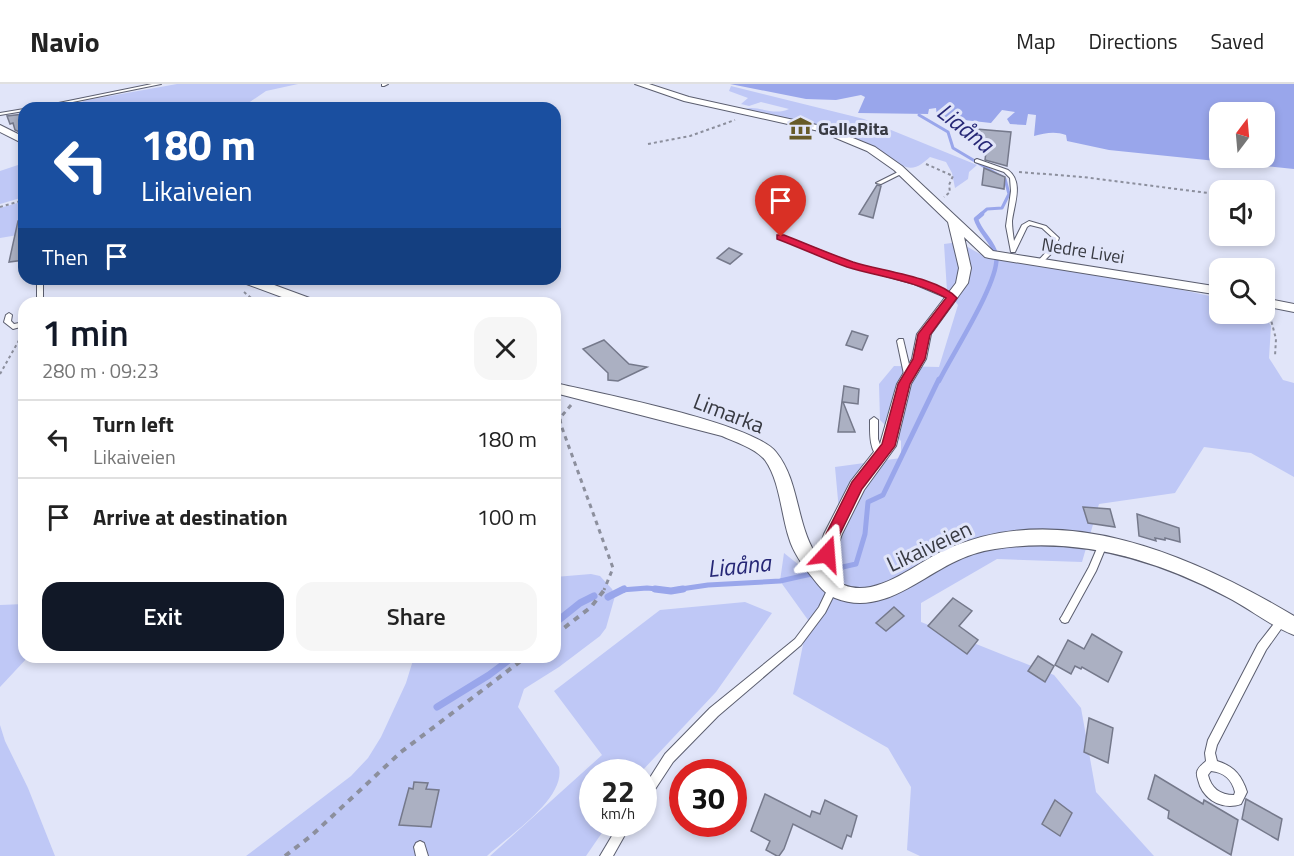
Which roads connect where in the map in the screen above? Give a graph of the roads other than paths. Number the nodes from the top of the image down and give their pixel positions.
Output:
1 (159, 84) edge
2 (640, 84) edge
3 (67, 102) edge
4 (18, 111) edge
5 (0, 114) edge
6 (0, 128) edge
7 (18, 138) edge
8 (977, 161) dead end
9 (902, 172) junction
10 (879, 183) dead end
11 (954, 221) junction
12 (781, 237) dead end
13 (1012, 253) junction
14 (1039, 263) junction
15 (265, 285) edge
16 (1209, 289) edge
17 (295, 297) edge
18 (952, 298) junction
19 (1275, 304) edge
20 (1294, 308) edge
21 (9, 315) dead end
22 (18, 326) edge
23 (901, 341) dead end
24 (908, 377) junction
25 (561, 389) edge
26 (874, 420) dead end
27 (880, 457) junction
28 (1104, 542) junction
29 (813, 565) junction
30 (833, 587) junction
31 (1065, 620) dead end
32 (1288, 622) edge
33 (1213, 766) dead end
34 (657, 776) edge
35 (618, 837) edge
36 (608, 855) edge

1 - 3 lane
2 - 9 street
4 - 5 lane
6 - 7 street
8 - 13 lane
9 - 10 lane
9 - 11 street
11 - 13 street, Nedre Livei
11 - 18 street
12 - 18 lane
13 - 14 street, Nedre Livei
13 - 14 lane
14 - 16 street, Nedre Livei
15 - 17 street
18 - 24 street
19 - 20 street
21 - 22 lane
23 - 24 lane
24 - 27 street
25 - 29 street, Limarka
26 - 27 lane
27 - 29 street
28 - 30 street, Likaiveien
28 - 31 lane
28 - 32 street, Likaiveien
29 - 30 street
30 - 34 lane
32 - 33 lane
35 - 36 lane

